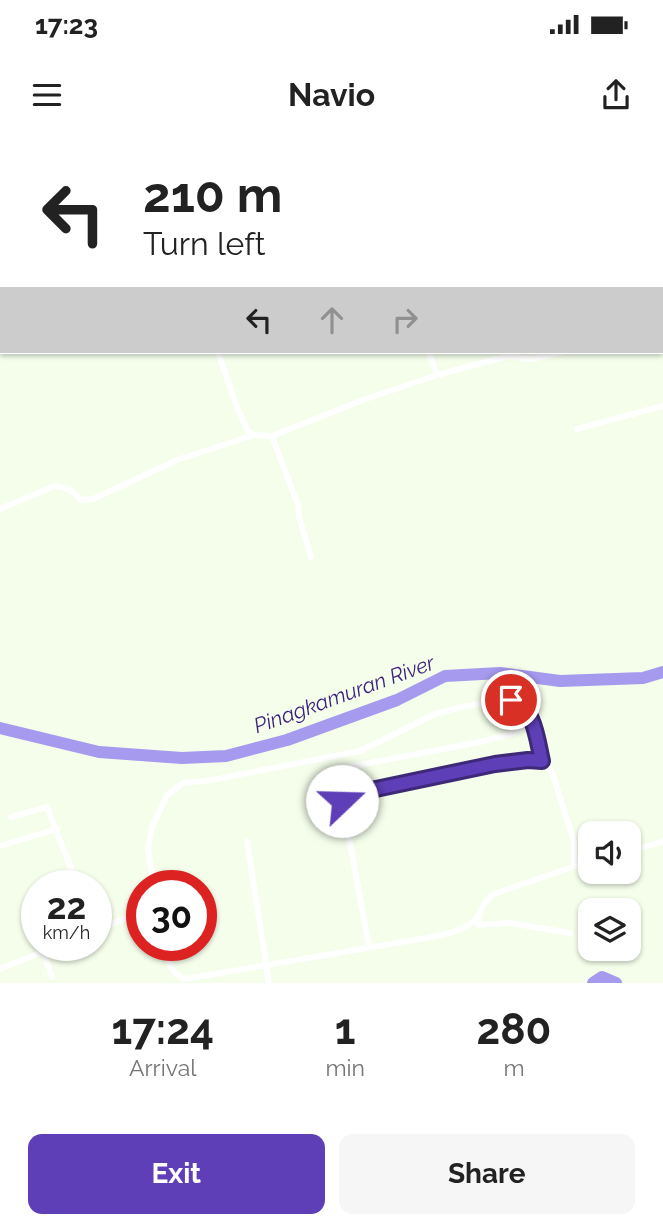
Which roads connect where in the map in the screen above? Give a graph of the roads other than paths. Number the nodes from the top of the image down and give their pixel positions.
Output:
1 (219, 354) edge
2 (430, 354) edge
3 (551, 354) edge
4 (437, 375) junction
5 (663, 406) edge
6 (576, 429) dead end
7 (254, 435) junction
8 (272, 436) junction
9 (0, 509) edge
10 (311, 557) dead end
11 (532, 723) junction
12 (542, 761) junction
13 (338, 769) dead end
14 (11, 817) dead end
15 (57, 829) junction
16 (247, 841) dead end
17 (663, 842) edge
18 (0, 846) edge
19 (641, 848) edge
20 (578, 864) edge
21 (574, 865) junction
22 (72, 870) edge
23 (151, 870) edge
24 (479, 915) junction
25 (570, 933) dead end
26 (369, 946) junction
27 (21, 961) edge
28 (46, 961) edge
29 (169, 961) edge
30 (266, 965) junction
31 (0, 969) edge
32 (52, 977) dead end
33 (269, 983) edge

1 - 7 street
2 - 4 street
3 - 4 street
4 - 8 street
5 - 6 street
7 - 8 street
7 - 9 street
8 - 10 street
11 - 12 street
11 - 13 street
11 - 23 street
12 - 21 street
12 - 26 street
14 - 15 street
15 - 18 street
15 - 22 street
16 - 30 street
17 - 19 street
20 - 21 street
21 - 24 street
24 - 25 street
24 - 26 street
26 - 30 street
27 - 31 street
28 - 32 street
29 - 30 street
30 - 33 street

